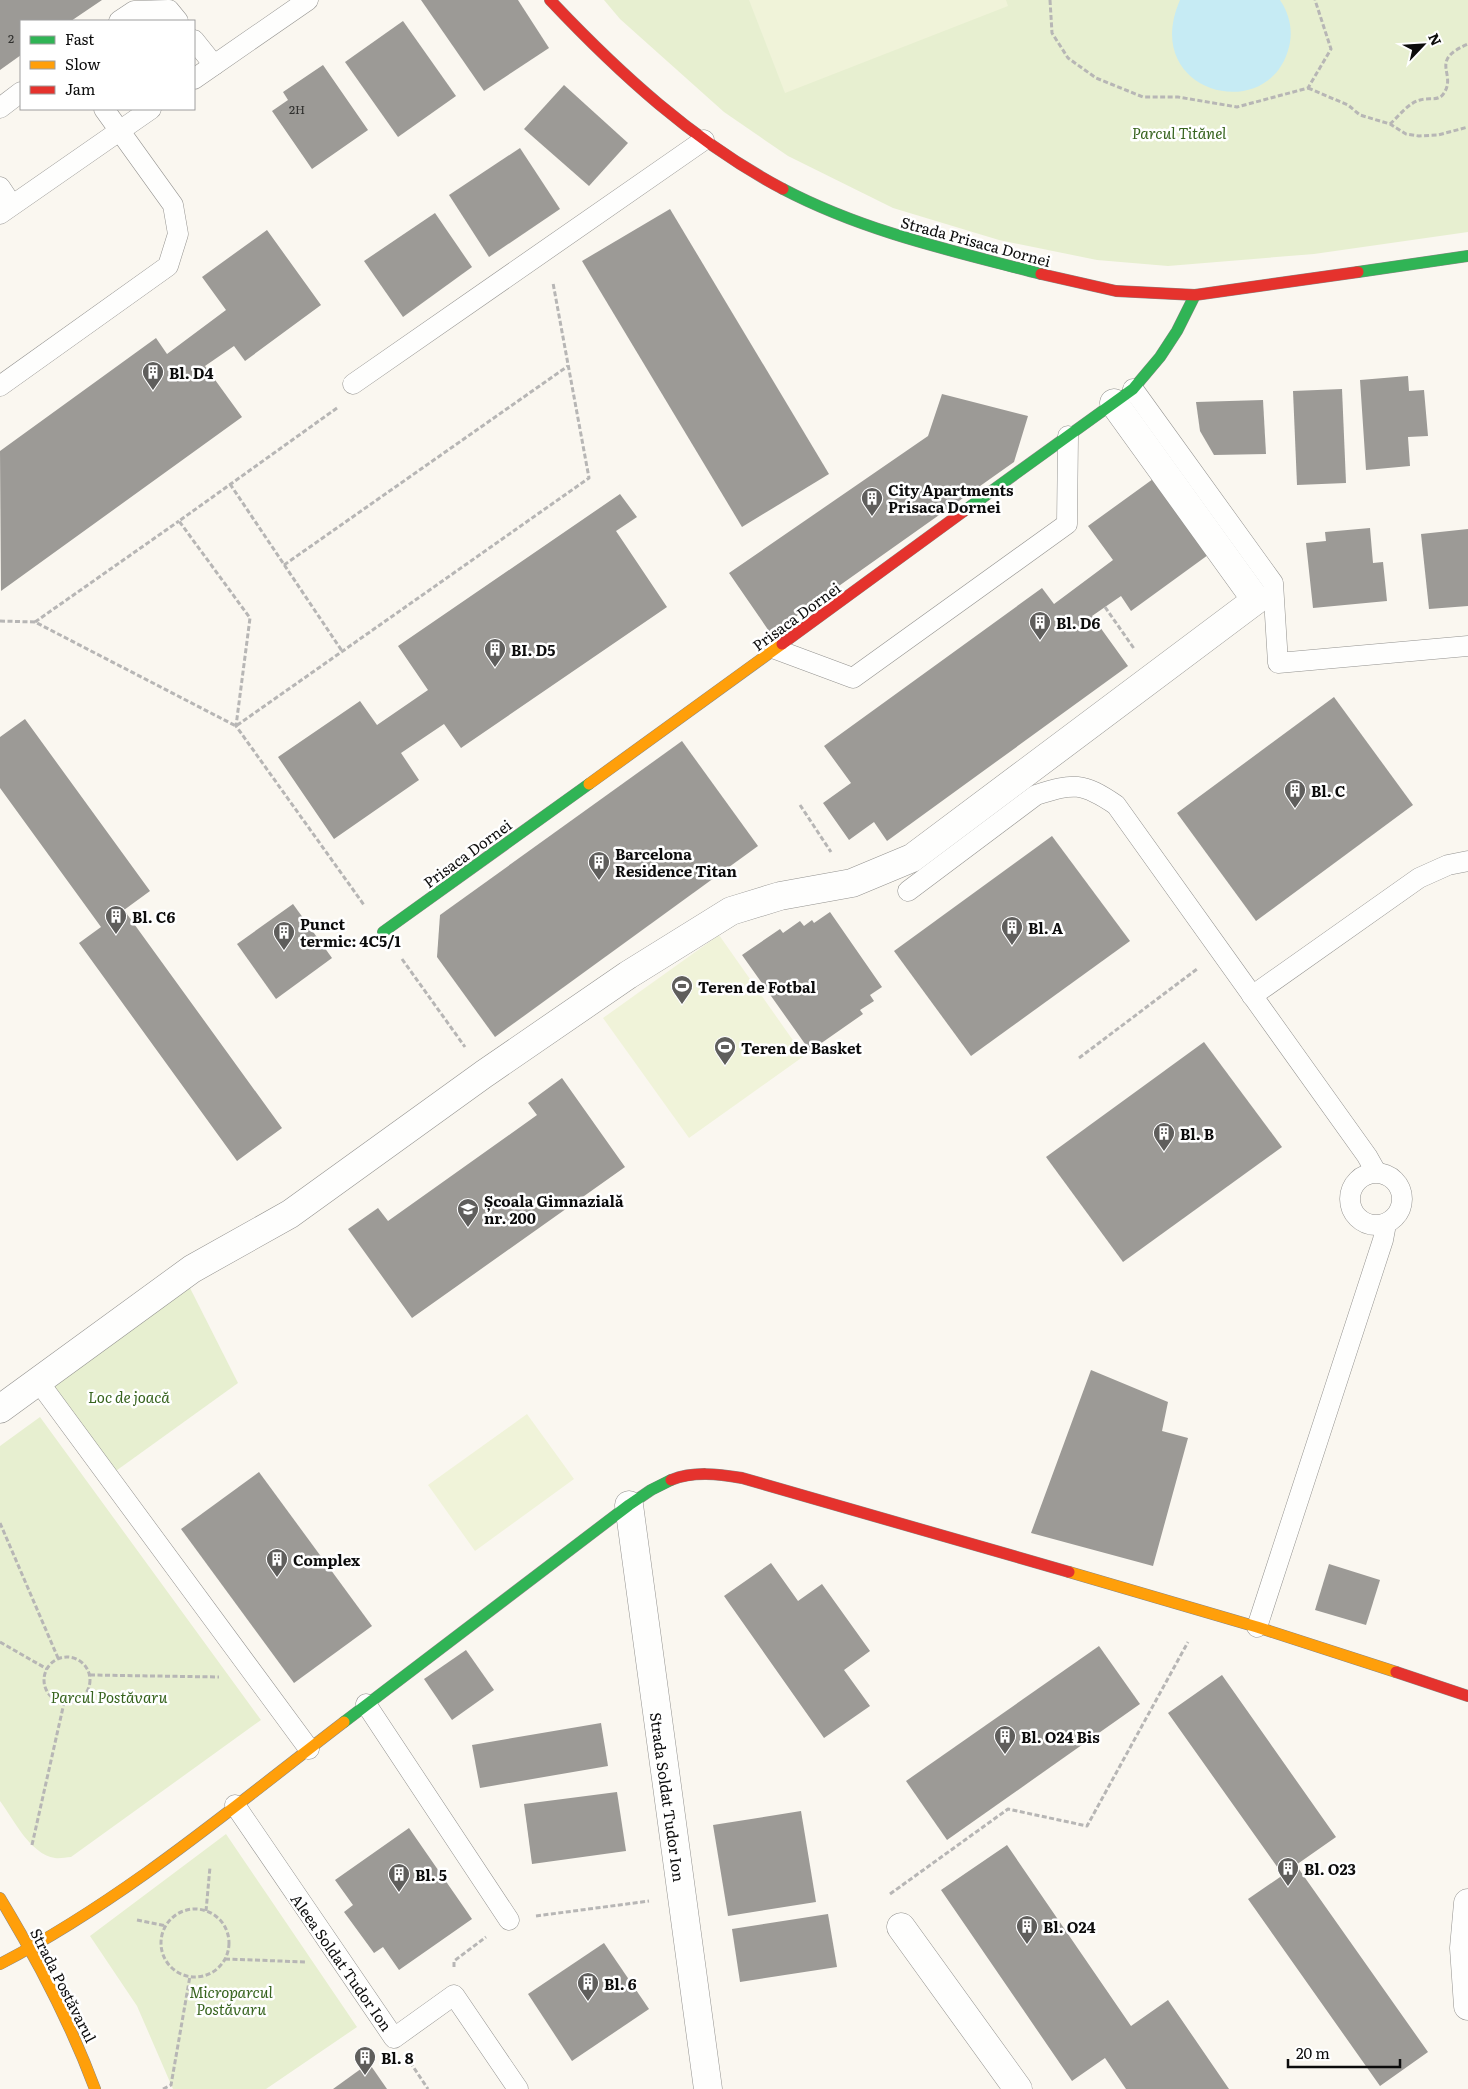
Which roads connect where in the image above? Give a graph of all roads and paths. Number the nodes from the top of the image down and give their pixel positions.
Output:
1 (308, 0) edge
2 (550, 0) edge
3 (1050, 0) edge
4 (1316, 0) edge
5 (120, 20) edge
6 (177, 20) edge
7 (195, 41) edge
8 (1468, 44) edge
9 (214, 65) junction
10 (195, 78) edge
11 (1308, 88) junction
12 (20, 93) edge
13 (0, 108) edge
14 (105, 110) edge
15 (150, 110) edge
16 (1390, 124) junction
17 (1468, 127) edge
18 (121, 130) junction
19 (704, 140) junction
20 (0, 187) edge
21 (6, 210) edge
22 (1468, 256) edge
23 (551, 276) dead end
24 (1195, 295) junction
25 (568, 366) junction
26 (353, 384) dead end
27 (0, 386) edge
28 (1123, 396) junction
29 (341, 405) dead end
30 (1068, 436) junction
31 (230, 484) junction
32 (179, 521) junction
33 (284, 565) junction
34 (1105, 607) dead end
35 (0, 621) edge
36 (35, 622) junction
37 (1468, 646) edge
38 (775, 650) junction
39 (342, 651) junction
40 (1154, 678) junction
41 (236, 726) junction
42 (800, 805) dead end
43 (1468, 861) edge
44 (852, 883) junction
45 (908, 891) dead end
46 (383, 932) junction
47 (1220, 952) junction
48 (1252, 996) junction
49 (1079, 1058) dead end
50 (484, 1074) junction
51 (1376, 1172) junction
52 (1386, 1224) junction
53 (38, 1381) junction
54 (0, 1409) edge
55 (629, 1505) junction
56 (0, 1523) edge
57 (1205, 1611) junction
58 (1257, 1627) junction
59 (0, 1642) edge
60 (58, 1658) junction
61 (47, 1670) junction
62 (90, 1675) junction
63 (255, 1678) junction
64 (1468, 1696) edge
65 (64, 1703) junction
66 (366, 1704) junction
67 (309, 1749) junction
68 (235, 1805) junction
69 (32, 1845) dead end
70 (682, 1897) junction
71 (0, 1898) edge
72 (1468, 1903) edge
73 (509, 1920) junction
74 (901, 1927) joint
75 (31, 1947) junction
76 (225, 1959) junction
77 (0, 1964) edge
78 (343, 1965) junction
79 (190, 1976) junction
80 (454, 1995) junction
81 (1468, 2006) edge
82 (95, 2089) edge
83 (163, 2089) edge
84 (518, 2089) edge
85 (708, 2089) edge
86 (1018, 2089) edge

1 - 9 lane
2 - 19 street, Strada Prisaca Dornei
3 - 11 path
4 - 11 path
5 - 6 lane
7 - 9 lane
8 - 16 path
9 - 10 lane
11 - 16 path
12 - 13 lane
14 - 18 lane
15 - 18 lane
16 - 17 path
18 - 21 lane
18 - 27 lane
19 - 24 street, Strada Prisaca Dornei
19 - 26 lane
20 - 21 lane
22 - 24 street, Strada Prisaca Dornei
23 - 25 path
24 - 28 street, Prisaca Dornei
25 - 33 path
25 - 39 path
28 - 30 street, Prisaca Dornei
28 - 37 lane
28 - 40 street
29 - 31 path
30 - 38 street, Prisaca Dornei
30 - 38 lane
31 - 32 path
31 - 33 path
32 - 36 path
32 - 41 path
33 - 39 path
34 - 40 path
35 - 36 path
36 - 41 path
38 - 46 street, Prisaca Dornei
39 - 41 path
40 - 44 street
41 - 46 path
42 - 44 path
43 - 48 lane
44 - 50 street
45 - 47 lane
46 - 50 path
47 - 48 lane
47 - 49 path
48 - 51 lane
50 - 53 street
51 - 52 lane
51 - 52 lane
52 - 58 lane
53 - 54 street
53 - 63 lane
55 - 57 street
55 - 66 street
55 - 70 street, Strada Soldat Tudor Ion
56 - 60 path
57 - 58 street
57 - 74 path
58 - 64 street
59 - 61 path
60 - 61 path
60 - 62 path
61 - 65 path
62 - 63 path
62 - 65 path
63 - 67 lane
65 - 69 path
66 - 67 street
66 - 73 lane
67 - 68 street
68 - 75 street
68 - 78 lane, Aleea Soldat Tudor Ion
70 - 73 path
70 - 85 street, Strada Soldat Tudor Ion
71 - 75 street, Strada Postăvarul
72 - 81 street
73 - 80 path
74 - 86 street
75 - 77 street
75 - 82 street, Strada Postăvarul
76 - 78 path
76 - 79 path
76 - 79 path
78 - 80 lane, Aleea Soldat Tudor Ion
79 - 83 path
80 - 84 lane

